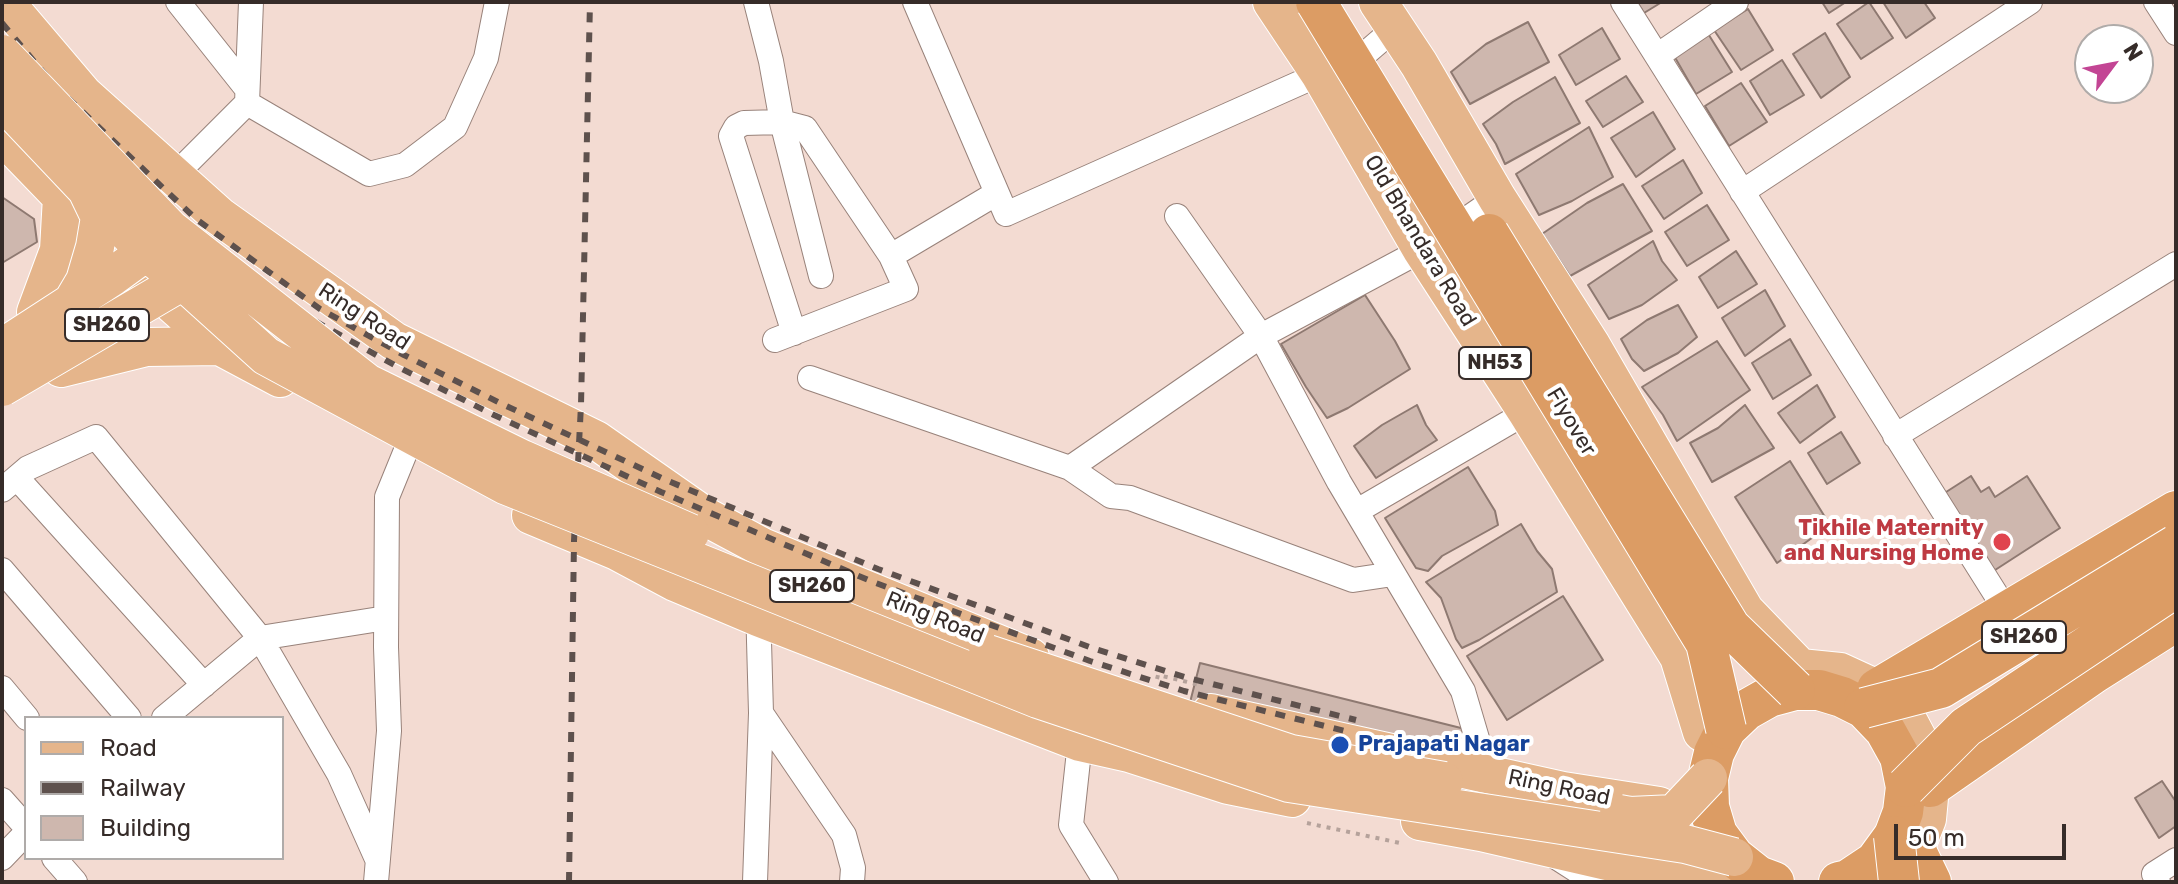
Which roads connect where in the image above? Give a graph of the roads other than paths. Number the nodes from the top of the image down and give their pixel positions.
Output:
1 (5, 2) edge
2 (178, 2) edge
3 (251, 2) edge
4 (497, 2) edge
5 (756, 2) edge
6 (915, 2) edge
7 (1272, 2) edge
8 (1316, 2) edge
9 (1347, 2) edge
10 (1623, 2) edge
11 (1736, 2) edge
12 (2030, 2) edge
13 (2156, 2) edge
14 (1386, 15) edge
15 (2176, 33) edge
16 (2, 54) edge
17 (1657, 56) junction
18 (1320, 74) junction
19 (247, 96) junction
20 (2, 100) edge
21 (782, 122) junction
22 (2, 135) edge
23 (174, 176) junction
24 (74, 192) junction
25 (1742, 192) junction
26 (997, 193) junction
27 (1497, 198) junction
28 (219, 216) junction
29 (1177, 216) dead end
30 (1422, 250) junction
31 (891, 256) junction
32 (163, 259) junction
33 (2176, 264) edge
34 (821, 276) dead end
35 (54, 308) junction
36 (109, 323) junction
37 (2, 331) edge
38 (224, 334) junction
39 (1261, 336) junction
40 (2, 348) edge
41 (61, 368) junction
42 (810, 378) dead end
43 (2, 387) edge
44 (2, 405) edge
45 (1527, 412) junction
46 (1895, 436) junction
47 (407, 448) junction
48 (1070, 468) junction
49 (9, 484) edge
50 (1357, 511) junction
51 (2176, 511) edge
52 (2176, 545) edge
53 (762, 547) junction
54 (2, 570) edge
55 (1393, 574) junction
56 (2176, 587) edge
57 (2007, 612) junction
58 (758, 617) junction
59 (386, 618) junction
60 (2176, 621) edge
61 (260, 638) junction
62 (1798, 679) junction
63 (204, 685) junction
64 (2, 688) edge
65 (1870, 699) junction
66 (761, 713) junction
67 (25, 716) edge
68 (127, 716) edge
69 (166, 716) edge
70 (1714, 731) junction
71 (1080, 742) junction
72 (1482, 772) junction
73 (1698, 780) junction
74 (1918, 787) junction
75 (2, 800) edge
76 (24, 828) edge
77 (24, 832) edge
78 (1537, 844) junction
79 (2, 858) edge
80 (56, 860) edge
81 (2176, 860) edge
82 (1910, 862) edge
83 (377, 872) edge
84 (1713, 873) edge
85 (75, 882) edge
86 (755, 882) edge
87 (852, 882) edge
88 (1106, 882) edge
89 (1595, 882) edge
90 (1774, 882) edge
91 (1839, 882) edge
92 (1887, 882) edge
93 (2158, 882) edge

1 - 23 main road, Ring Road
2 - 19 street
3 - 19 street
4 - 19 street
5 - 21 street
6 - 26 street
7 - 18 main road, Old Bhandara Road / NH53
8 - 70 highway, Flyover, bridge
9 - 62 highway, Flyover / NH53, bridge
10 - 17 street
11 - 17 street
12 - 25 street
13 - 15 street
14 - 18 street
14 - 27 main road
16 - 32 main road, bridge
17 - 25 street
18 - 26 street
18 - 30 main road, Old Bhandara Road / NH53
19 - 23 street
20 - 24 main road, bridge
21 - 31 street
21 - 31 street
21 - 34 street
22 - 24 main road
23 - 28 main road, Ring Road / SH260
23 - 32 main road
24 - 32 main road, bridge
24 - 35 main road, bridge
25 - 46 street
26 - 31 street
27 - 30 street
27 - 62 main road
28 - 32 main road
28 - 53 main road, Ring Road / SH260
29 - 39 street
30 - 39 street
30 - 45 main road, Old Bhandara Road / NH53
32 - 35 main road, SH260, bridge
32 - 36 main road, SH260, bridge
32 - 38 main road, Ring Road / SH260, bridge
32 - 41 main road, SH260
32 - 73 main road, Ring Road / SH260, bridge
33 - 46 street
35 - 37 main road, SH260
35 - 40 main road, SH260, bridge
36 - 38 main road, bridge
36 - 43 main road, SH260, bridge
38 - 41 main road
38 - 47 main road
38 - 84 main road, Ring Road / SH260, bridge
39 - 48 street
39 - 50 street
41 - 44 main road, SH260
42 - 48 street
45 - 50 street
45 - 70 main road, Old Bhandara Road / NH53
46 - 57 street
47 - 58 main road
47 - 59 street
48 - 55 street
49 - 61 street
49 - 63 street
50 - 55 street
51 - 57 highway, SH260
52 - 65 highway, SH260, bridge
53 - 58 street
53 - 72 main road, Ring Road / SH260
54 - 68 street
55 - 72 street
56 - 74 highway, bridge
57 - 65 highway, SH260
58 - 66 street
58 - 71 main road
59 - 61 street
59 - 83 street
60 - 74 highway
61 - 63 street
61 - 83 street
62 - 65 highway
62 - 70 highway
63 - 69 street
64 - 67 street
65 - 74 highway
66 - 86 street
66 - 87 street
70 - 73 highway
71 - 78 main road
71 - 88 street
72 - 73 main road, Ring Road / SH260
73 - 84 highway
74 - 82 highway
75 - 76 street
77 - 79 street
78 - 84 main road
78 - 89 street
80 - 85 street
81 - 93 street
82 - 91 highway
82 - 92 main road
84 - 90 highway

